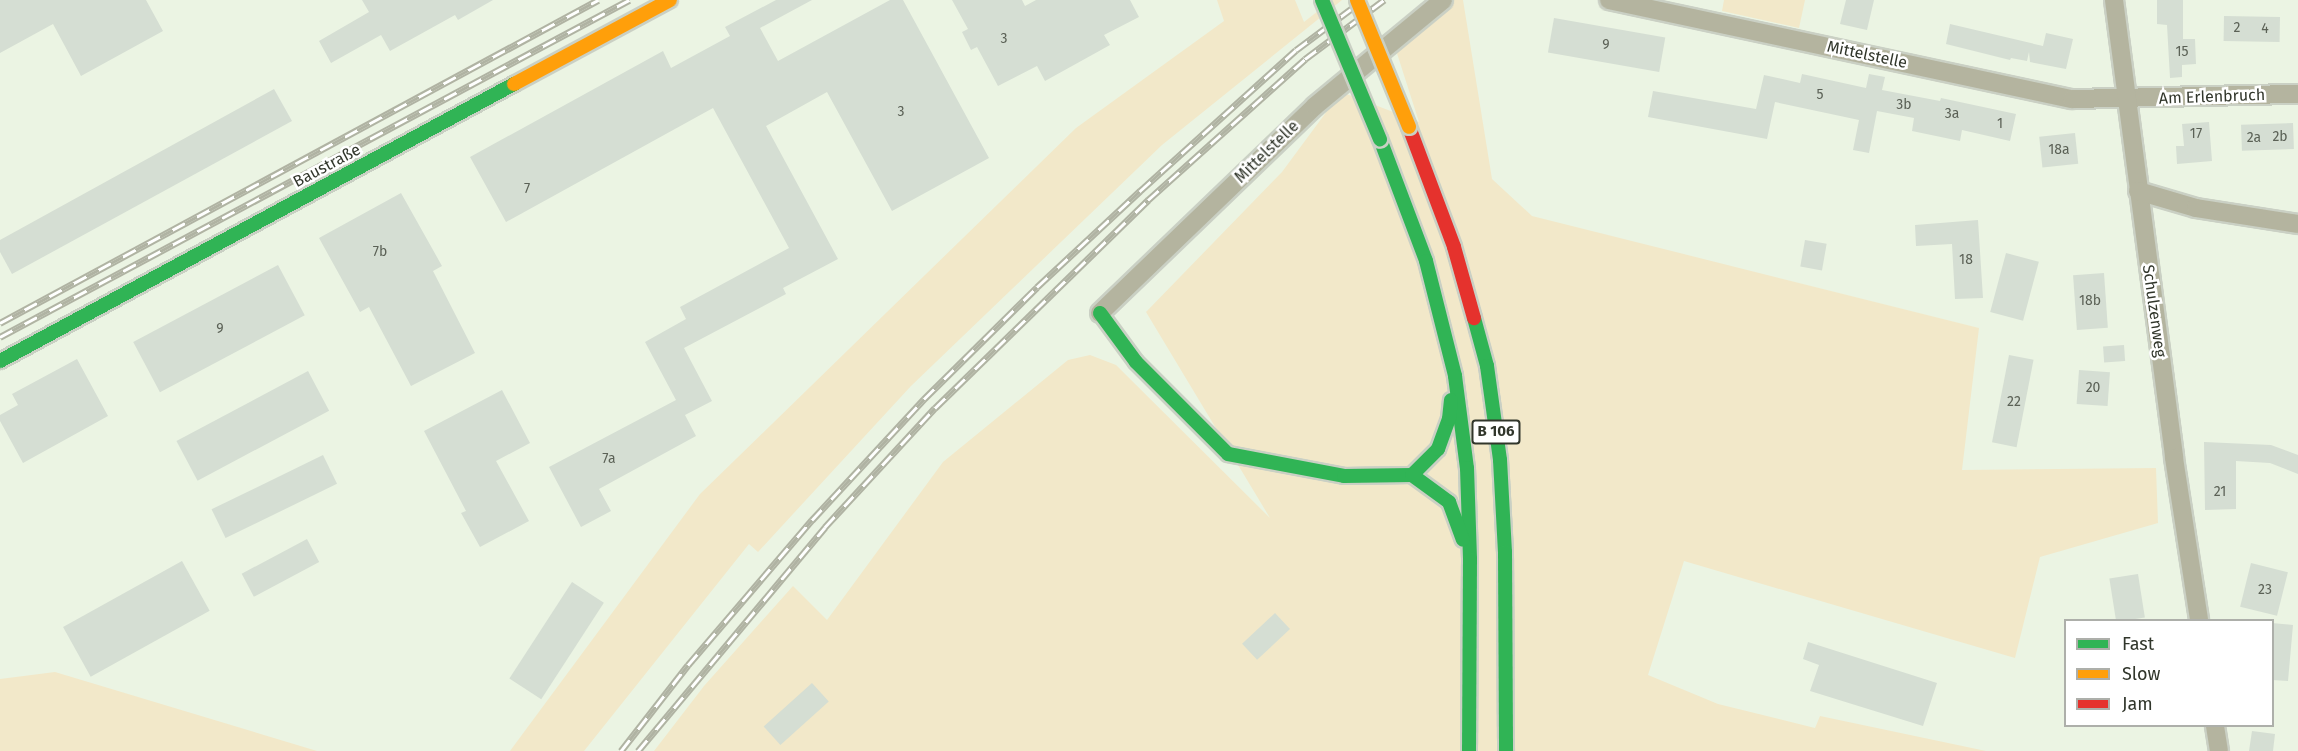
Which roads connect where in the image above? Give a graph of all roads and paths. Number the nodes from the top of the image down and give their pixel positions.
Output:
1 (670, 0) edge
2 (1322, 0) edge
3 (1357, 0) edge
4 (1443, 0) edge
5 (1609, 0) edge
6 (2114, 0) edge
7 (2298, 94) edge
8 (2126, 99) junction
9 (2138, 191) junction
10 (2298, 224) edge
11 (1100, 313) joint
12 (0, 361) edge
13 (1455, 376) junction
14 (1412, 475) junction
15 (1470, 559) junction
16 (2199, 619) edge
17 (2215, 727) edge
18 (1469, 751) edge
19 (1506, 751) edge
20 (2219, 751) edge

1 - 12 main road, Baustraße
2 - 13 main road, B 106, bridge
3 - 19 main road, B 106, bridge
4 - 11 street, Mittelstelle
5 - 8 street, Mittelstelle
6 - 8 street, Schulzenweg
7 - 8 street, Am Erlenbruch
8 - 9 street, Schulzenweg
9 - 10 street
9 - 16 street, Schulzenweg
11 - 14 main road
13 - 14 main road
13 - 15 main road, B 106
14 - 15 main road
15 - 18 main road, B 106
17 - 20 street

